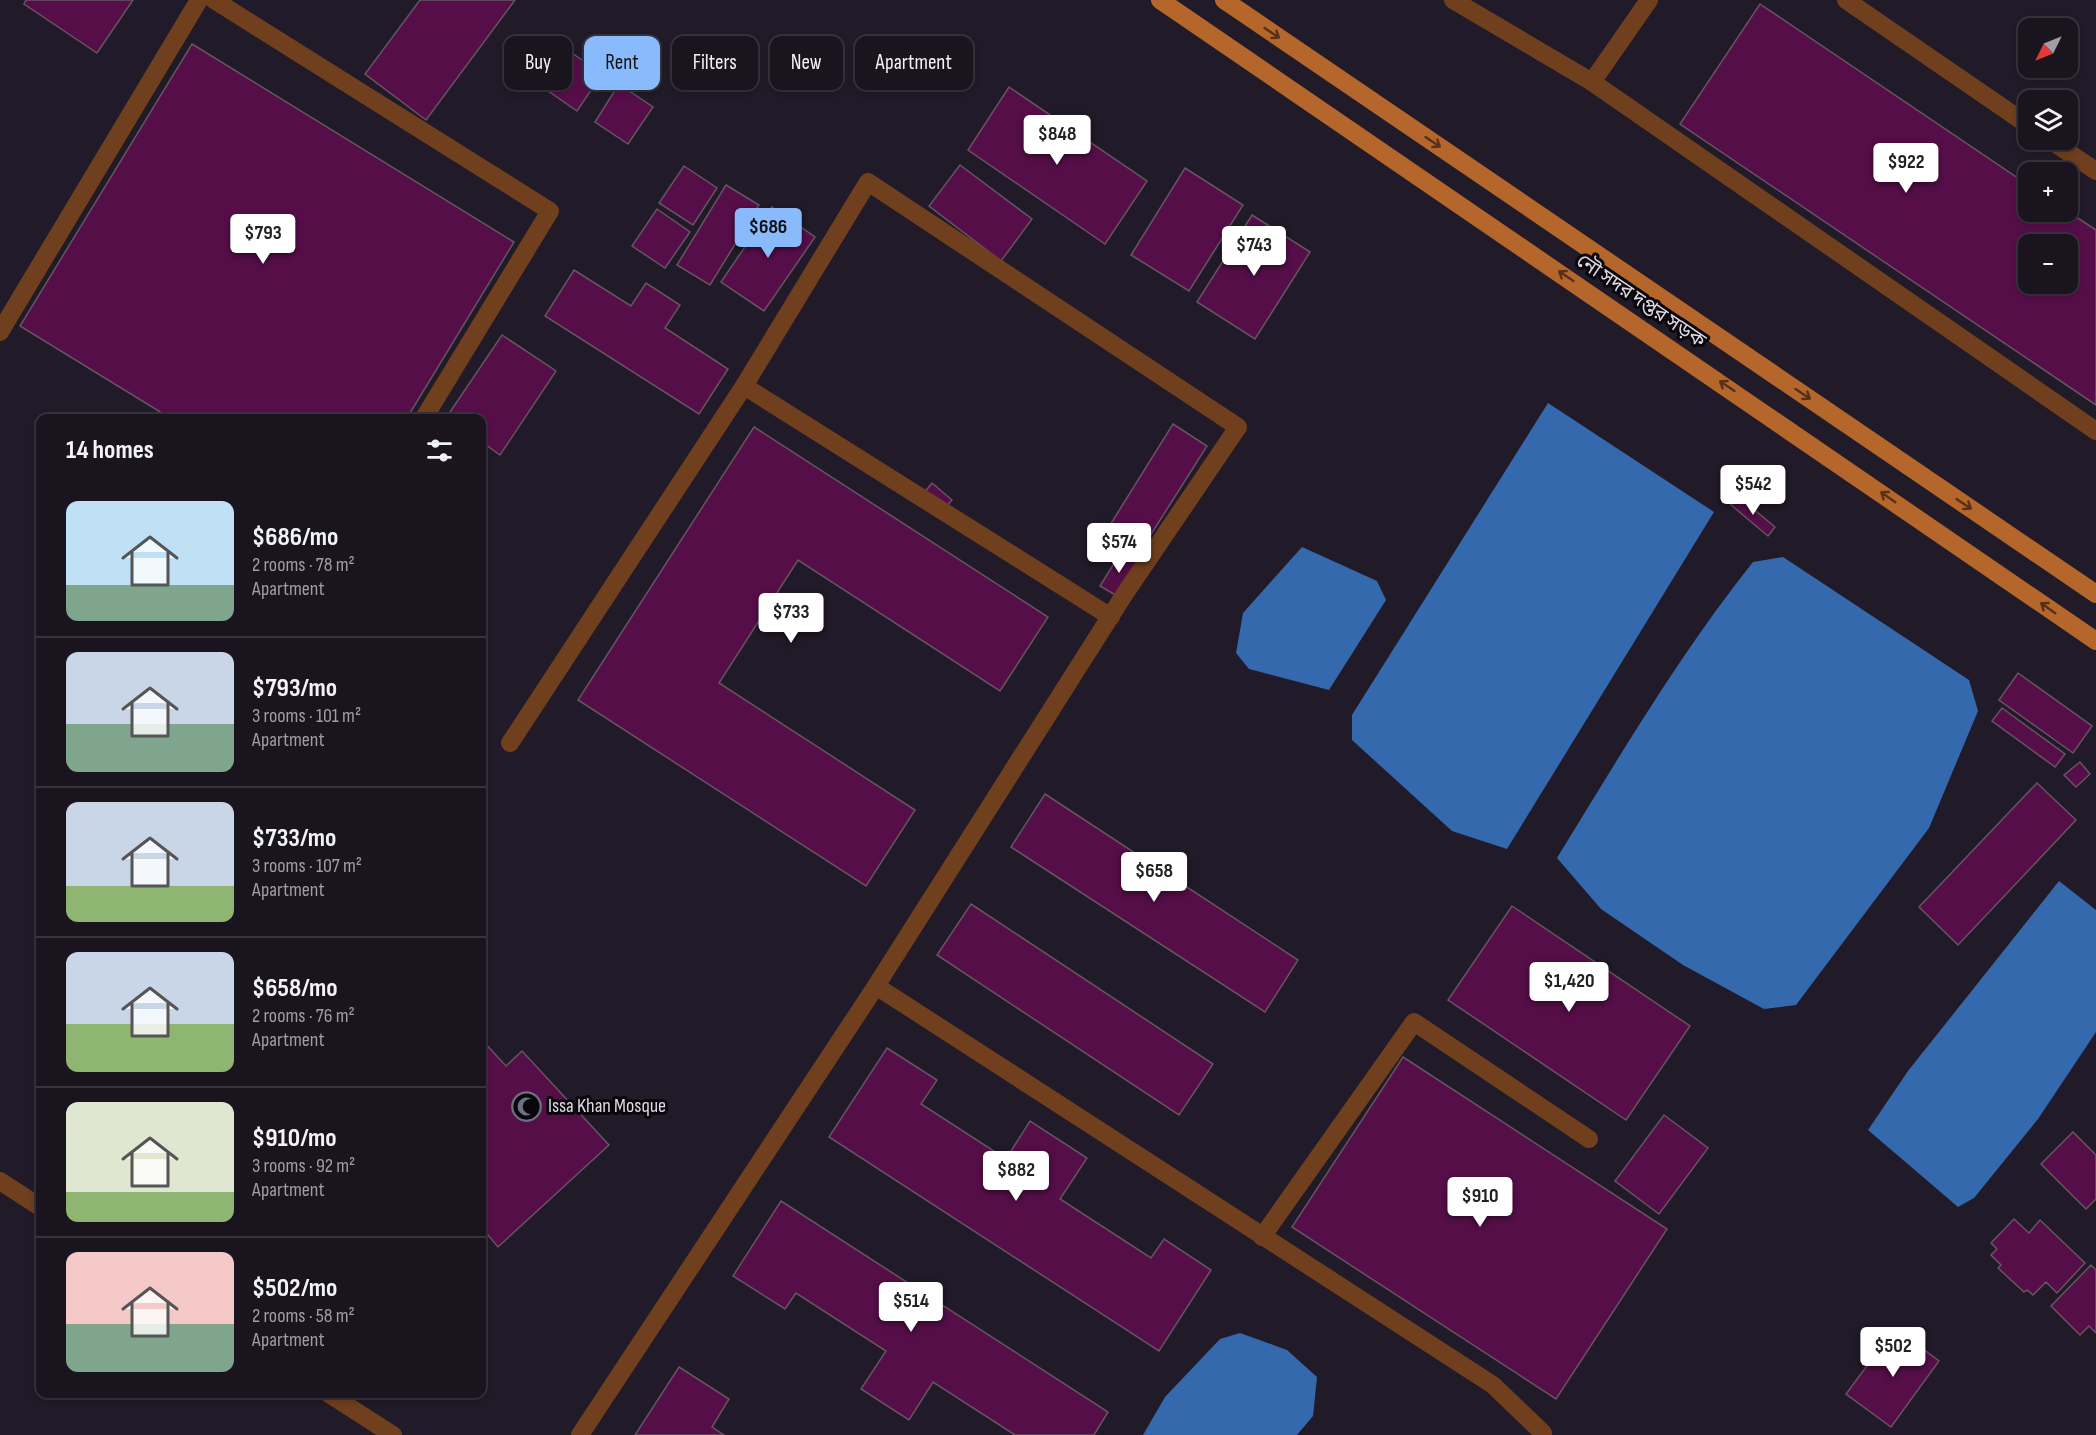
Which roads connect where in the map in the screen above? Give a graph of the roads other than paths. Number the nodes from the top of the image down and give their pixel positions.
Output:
1 (200, 0) edge
2 (214, 0) edge
3 (1160, 0) edge
4 (1224, 0) edge
5 (1453, 0) edge
6 (1649, 0) edge
7 (1846, 0) edge
8 (1592, 82) junction
9 (2018, 117) edge
10 (2065, 150) edge
11 (2096, 171) edge
12 (0, 332) edge
13 (744, 386) junction
14 (426, 414) edge
15 (2096, 431) edge
16 (2096, 594) edge
17 (1111, 616) junction
18 (2096, 641) edge
19 (510, 744) dead end
20 (876, 986) junction
21 (1589, 1139) dead end
22 (0, 1181) edge
23 (36, 1205) edge
24 (1263, 1237) junction
25 (335, 1398) edge
26 (393, 1435) edge
27 (580, 1435) edge
28 (1542, 1435) edge

1 - 12 street
2 - 14 street
18 -> 3 main road, নৌ সদর দপ্তর সড়ক
4 -> 16 main road, নৌ সদর দপ্তর সড়ক
5 - 8 street
6 - 8 street
7 - 9 street
8 - 15 street
10 - 11 street
13 - 17 street
13 - 17 street
13 - 19 street
17 - 20 street
20 - 24 street
20 - 27 street
21 - 24 street
22 - 23 street
24 - 28 street
25 - 26 street

